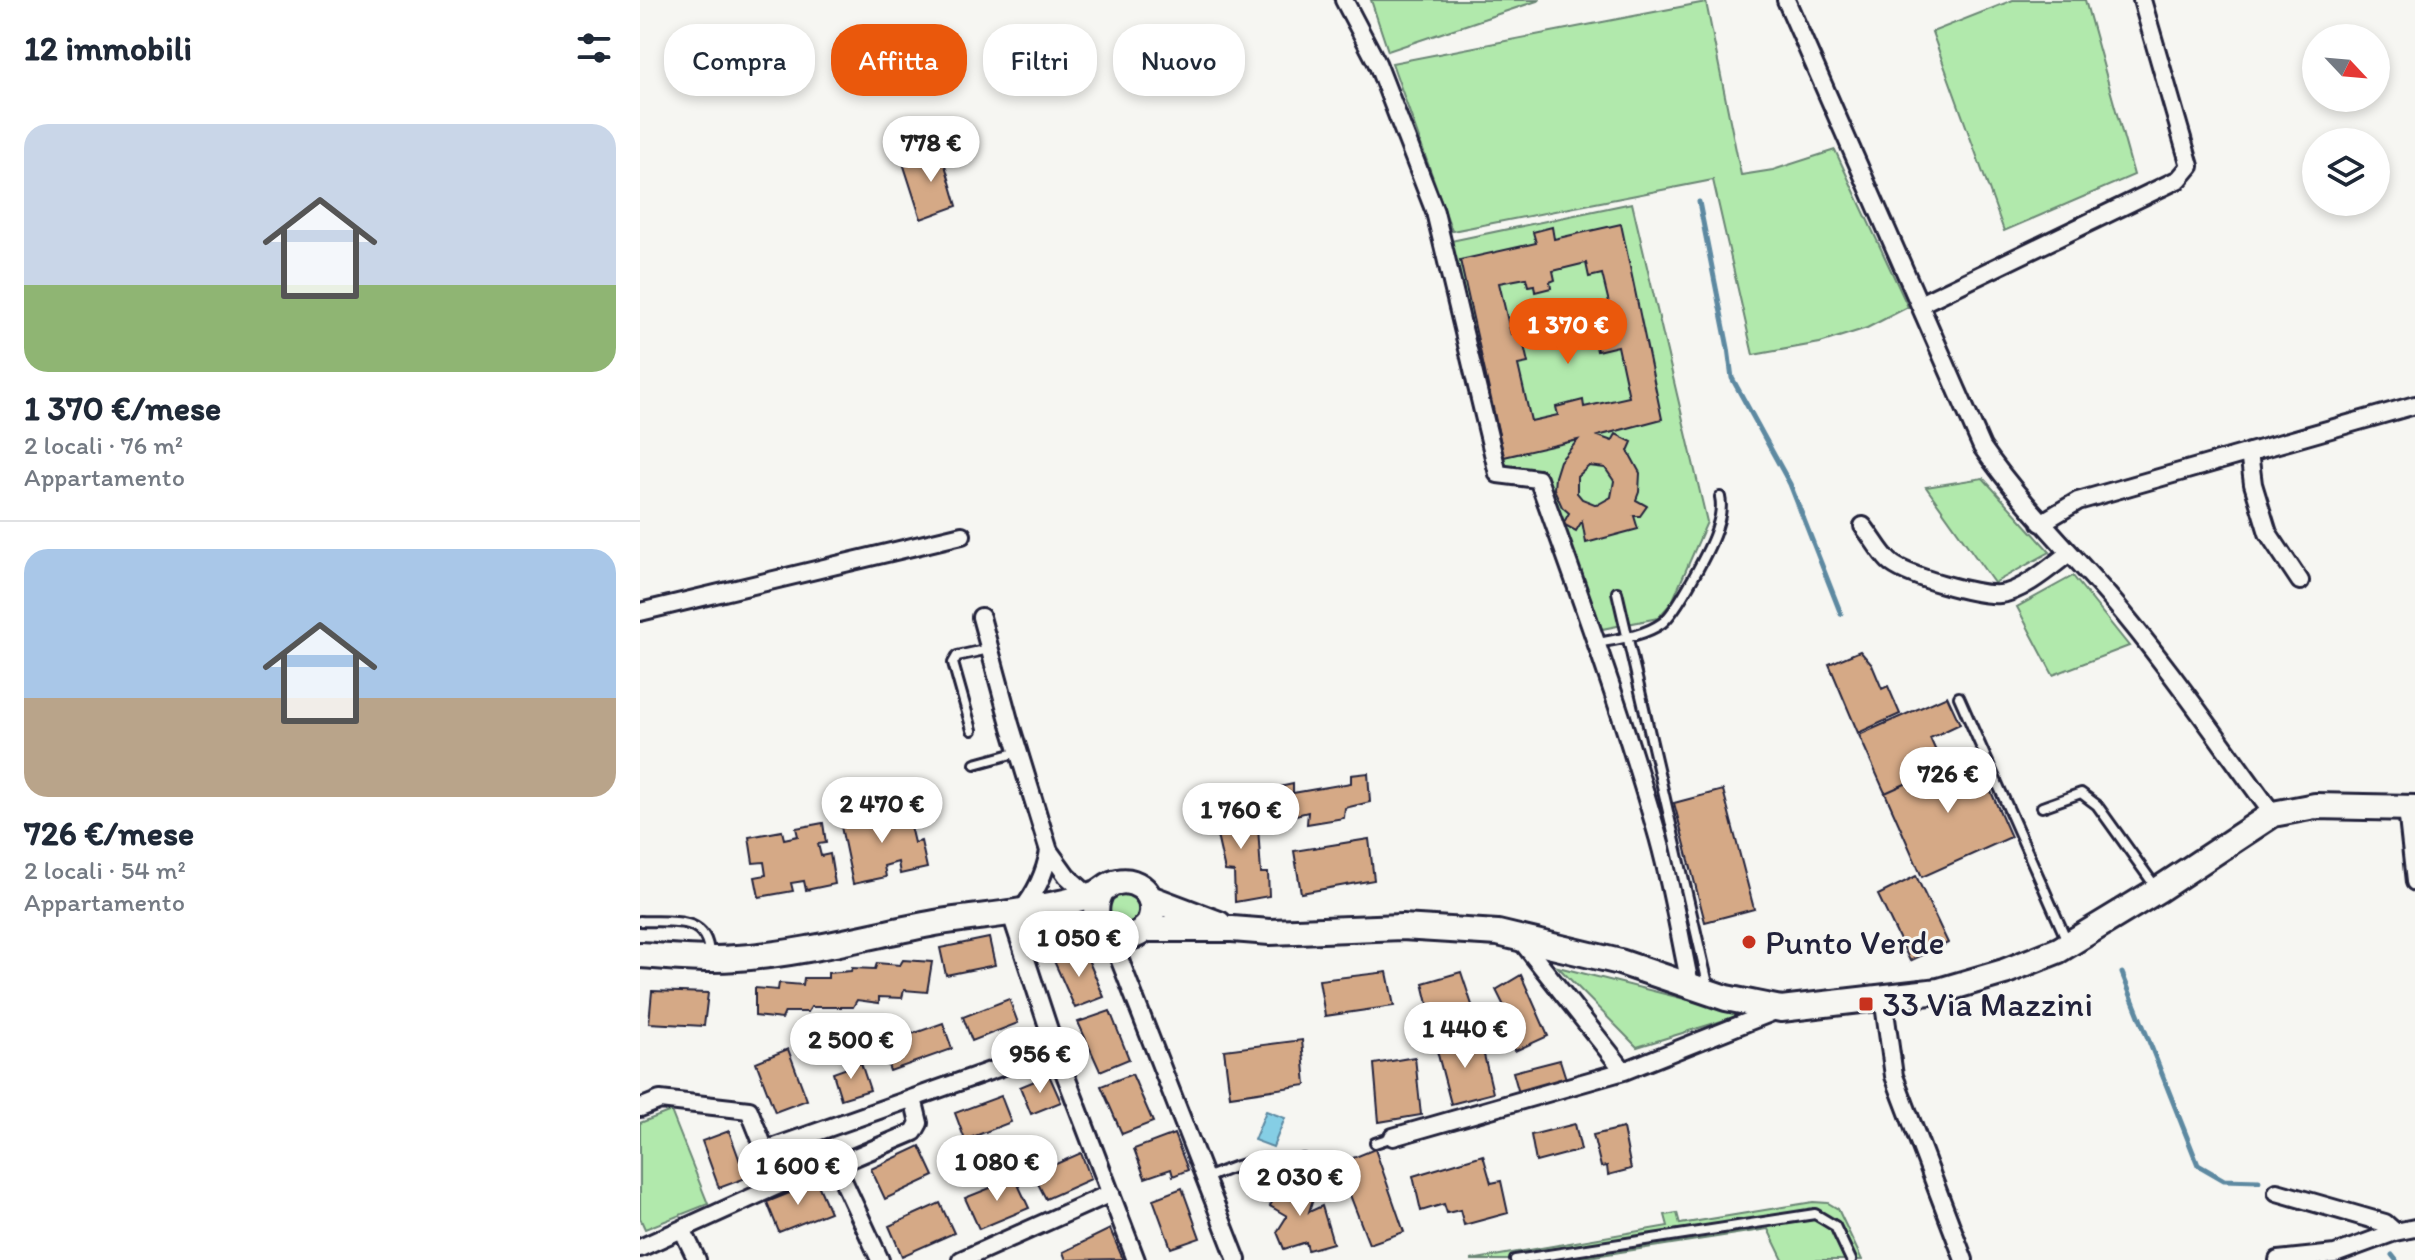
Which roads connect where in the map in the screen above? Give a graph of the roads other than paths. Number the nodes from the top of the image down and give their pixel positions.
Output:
1 (1344, 0) edge
2 (1786, 0) edge
3 (2142, 0) edge
4 (1920, 304) junction
5 (2415, 405) edge
6 (2249, 452) junction
7 (1720, 497) dead end
8 (2041, 523) junction
9 (1863, 526) dead end
10 (962, 535) dead end
11 (2069, 553) junction
12 (2300, 581) dead end
13 (1617, 592) dead end
14 (640, 612) edge
15 (981, 617) dead end
16 (1627, 636) junction
17 (1597, 643) junction
18 (990, 648) junction
19 (1959, 697) dead end
20 (972, 730) dead end
21 (1019, 752) junction
22 (975, 764) dead end
23 (2042, 807) dead end
24 (2411, 808) edge
25 (2273, 814) junction
26 (1049, 851) junction
27 (2415, 882) edge
28 (2158, 890) junction
29 (1094, 894) junction
30 (1150, 898) junction
31 (1010, 915) junction
32 (640, 921) edge
33 (1232, 929) junction
34 (1122, 931) junction
35 (1516, 935) junction
36 (2068, 944) junction
37 (640, 955) edge
38 (709, 959) junction
39 (1700, 988) junction
40 (1883, 997) junction
41 (1781, 1009) junction
42 (1055, 1048) junction
43 (1624, 1071) junction
44 (913, 1098) junction
45 (640, 1108) edge
46 (1393, 1137) joint
47 (1375, 1143) dead end
48 (766, 1150) junction
49 (1303, 1159) dead end
50 (836, 1165) junction
51 (1206, 1178) junction
52 (779, 1185) junction
53 (2277, 1192) dead end
54 (1111, 1193) junction
55 (2415, 1228) edge
56 (682, 1229) junction
57 (2395, 1232) junction
58 (640, 1248) edge
59 (1526, 1259) edge
60 (697, 1260) edge
61 (880, 1260) edge
62 (961, 1260) edge
63 (1136, 1260) edge
64 (1237, 1260) edge
65 (1515, 1260) edge
66 (1851, 1260) edge
67 (1964, 1260) edge
68 (2278, 1260) edge

1 - 17 street
2 - 4 street
3 - 4 street
4 - 8 street
5 - 6 street
6 - 8 street
6 - 12 street
7 - 16 lane
8 - 11 street
9 - 11 street
10 - 14 street
11 - 25 street
13 - 16 lane
15 - 18 street
16 - 17 lane
16 - 39 lane
17 - 39 street
18 - 20 lane
18 - 21 street
19 - 36 lane
21 - 22 lane
21 - 26 street
23 - 28 lane
24 - 25 street
24 - 27 street
25 - 28 street
26 - 29 street
26 - 31 street
28 - 36 street
29 - 30 street
29 - 31 street
29 - 34 street
30 - 33 street
30 - 34 street
31 - 34 street
31 - 38 street
31 - 42 street
32 - 38 lane
33 - 34 street
33 - 35 street
34 - 51 street
35 - 39 street
35 - 43 street
36 - 40 street
37 - 38 street
39 - 41 street
40 - 41 street
40 - 67 street
41 - 43 street
42 - 44 street
42 - 54 street
43 - 46 street
44 - 48 street
44 - 50 street
45 - 48 street
46 - 47 lane
48 - 52 street
49 - 51 lane
50 - 52 street
50 - 61 street
51 - 64 street
52 - 56 street
53 - 57 street
54 - 62 street
54 - 63 street
55 - 57 street
56 - 58 street
56 - 60 street
57 - 68 street
59 - 65 lane
59 - 66 lane

